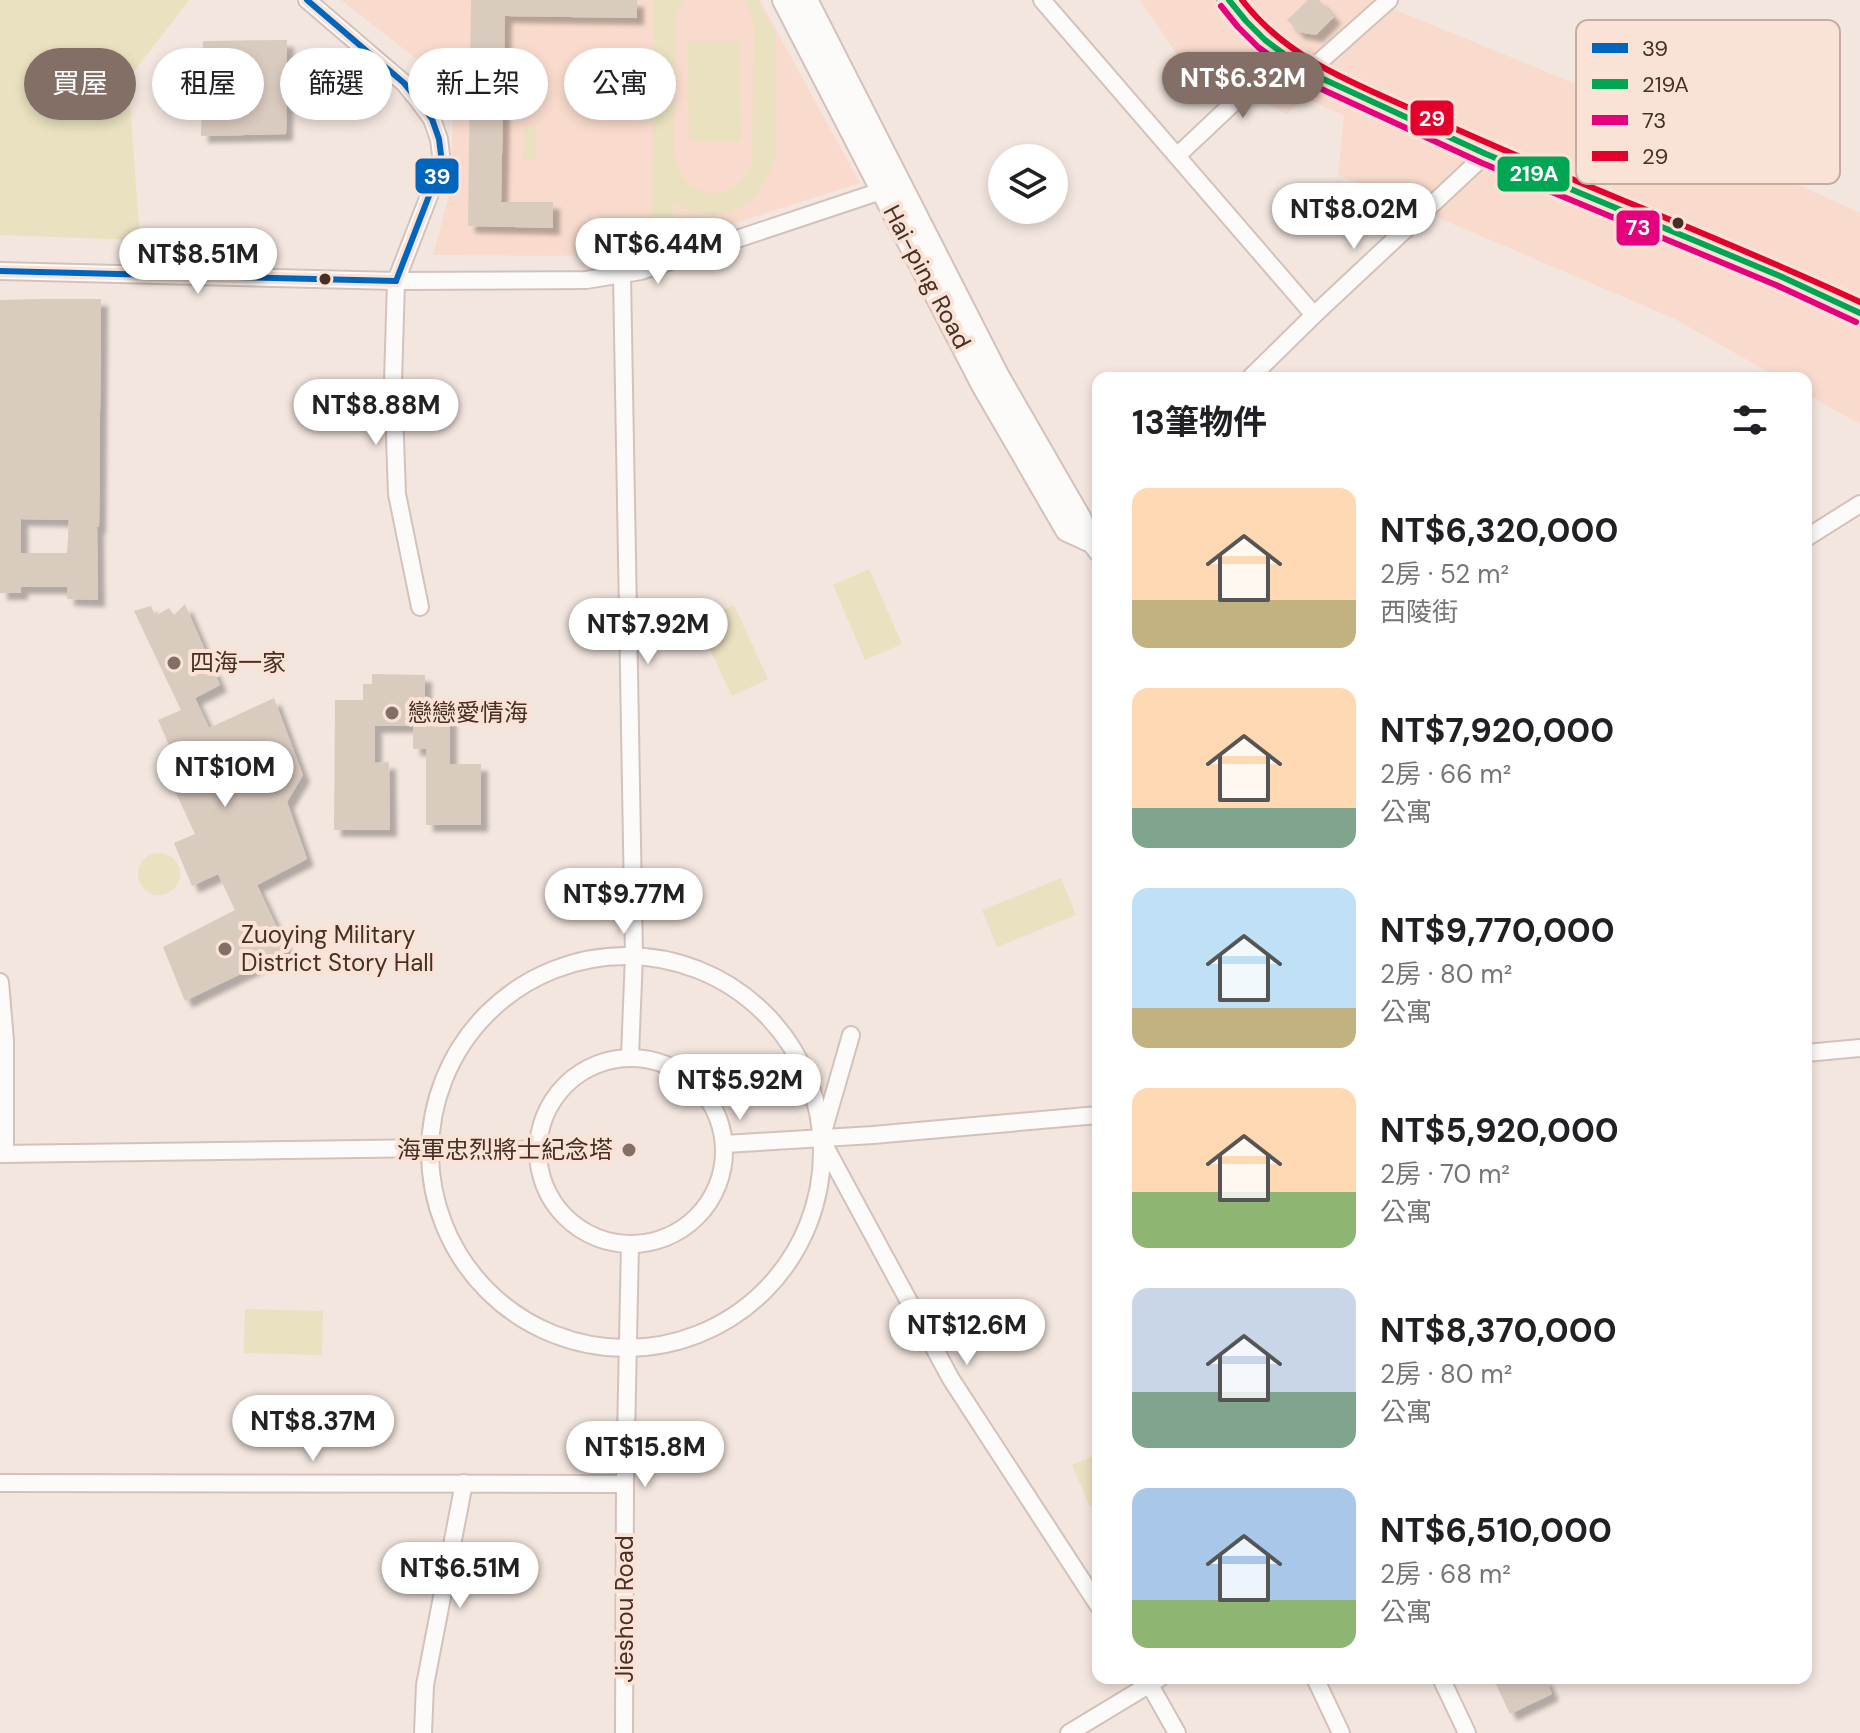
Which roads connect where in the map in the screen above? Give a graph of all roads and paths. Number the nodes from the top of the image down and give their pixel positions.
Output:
1 (307, 0) edge
2 (784, 0) edge
3 (806, 0) edge
4 (1042, 0) edge
5 (1229, 0) edge
6 (1389, 0) edge
7 (1283, 56) junction
8 (1308, 72) junction
9 (1486, 154) junction
10 (1177, 156) junction
11 (891, 188) junction
12 (0, 271) edge
13 (622, 275) junction
14 (396, 281) junction
15 (1860, 313) edge
16 (1314, 315) junction
17 (1256, 372) edge
18 (1860, 504) edge
19 (1812, 534) edge
20 (1092, 539) edge
21 (420, 607) dead end
22 (634, 955) junction
23 (0, 982) edge
24 (851, 1035) dead end
25 (1860, 1048) edge
26 (1812, 1052) edge
27 (630, 1056) junction
28 (1092, 1116) edge
29 (821, 1139) junction
30 (725, 1144) junction
31 (430, 1148) junction
32 (537, 1150) junction
33 (2, 1154) edge
34 (630, 1245) junction
35 (627, 1349) junction
36 (0, 1483) edge
37 (464, 1483) junction
38 (625, 1484) junction
39 (1092, 1596) edge
40 (1146, 1684) edge
41 (1154, 1684) edge
42 (1318, 1684) edge
43 (1444, 1684) edge
44 (423, 1733) edge
45 (624, 1733) edge
46 (1069, 1733) edge
47 (1177, 1733) edge
48 (1341, 1733) edge
49 (1467, 1733) edge

1 - 14 street
2 - 11 street, Hai-ping Road
3 - 11 street, Hai-ping Road
4 - 10 street
5 - 7 street
6 - 8 street
7 - 8 street
7 - 10 street
8 - 9 street
9 - 15 street
9 - 16 street
10 - 16 street
11 - 13 street
11 - 20 street, Hai-ping Road
12 - 14 street
13 - 14 street
13 - 22 street
14 - 21 street
16 - 17 street
18 - 19 street
22 - 27 street
22 - 29 street
22 - 31 street
23 - 33 street
24 - 29 street
25 - 26 street
27 - 30 street
27 - 32 street
28 - 29 street
29 - 30 street
29 - 35 street
29 - 39 street
30 - 34 street
31 - 32 street
31 - 33 street
31 - 35 street
32 - 34 street
34 - 35 street, Jieshou Road
35 - 38 street, Jieshou Road
36 - 37 street
37 - 38 street
37 - 44 street
38 - 45 street, Jieshou Road
40 - 46 street
41 - 47 street
42 - 48 street
43 - 49 street

